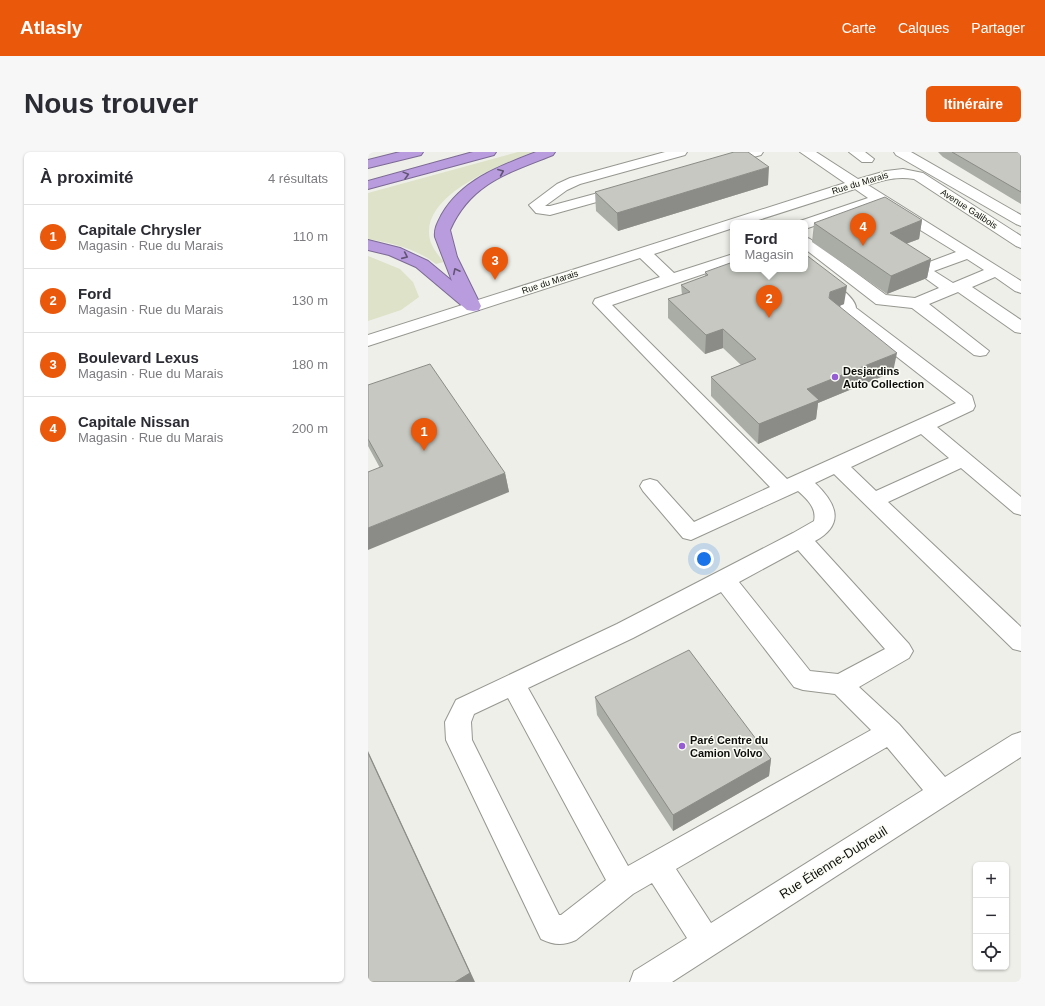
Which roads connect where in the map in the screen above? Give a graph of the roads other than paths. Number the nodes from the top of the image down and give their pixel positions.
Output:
1 (416, 152) edge
2 (489, 152) edge
3 (548, 152) edge
4 (680, 152) edge
5 (756, 152) edge
6 (807, 152) edge
7 (901, 152) edge
8 (368, 164) edge
9 (710, 165) edge
10 (918, 176) joint
11 (854, 184) junction
12 (368, 185) edge
13 (634, 187) edge
14 (879, 199) junction
15 (766, 213) junction
16 (747, 220) edge
17 (776, 220) edge
18 (1021, 221) edge
19 (808, 223) edge
20 (730, 226) edge
21 (1021, 243) edge
22 (808, 244) edge
23 (368, 245) edge
24 (643, 252) junction
25 (968, 253) junction
26 (730, 260) edge
27 (996, 271) junction
28 (808, 272) edge
29 (671, 279) junction
30 (955, 288) junction
31 (1021, 288) edge
32 (917, 303) junction
33 (473, 306) junction
34 (1021, 328) edge
35 (368, 341) edge
36 (980, 351) dead end
37 (924, 426) junction
38 (962, 459) junction
39 (837, 465) junction
40 (793, 485) junction
41 (650, 486) dead end
42 (874, 500) junction
43 (1021, 508) edge
44 (801, 539) junction
45 (724, 580) junction
46 (1021, 642) edge
47 (513, 684) junction
48 (841, 685) junction
49 (890, 732) junction
50 (1021, 743) edge
51 (942, 793) junction
52 (657, 865) junction
53 (623, 884) junction
54 (707, 943) junction
55 (645, 982) edge

1 - 8 highway
12 -> 2 highway
33 -> 3 highway
4 - 13 street
5 - 9 street
6 - 11 street
7 - 18 street
10 - 11 street, Rue du Marais
10 - 21 street, Avenue Galibois
11 - 14 street
11 - 15 street, Rue du Marais
14 - 19 street
14 - 25 street
15 - 16 street, Rue du Marais
15 - 17 street
20 - 24 street, Rue du Marais
22 - 32 street
23 -> 33 highway
24 - 29 street
24 - 33 street, Rue du Marais
25 - 27 street
25 - 30 street
26 - 29 street
27 - 30 street
27 - 31 street
28 - 37 street
29 - 40 street
30 - 32 street
30 - 34 street
32 - 36 street
33 - 35 street, Rue du Marais
37 - 38 street
37 - 39 street
38 - 42 street
38 - 43 street
39 - 40 street
39 - 42 street
40 - 41 street
40 - 44 street
42 - 46 street
44 - 45 street
44 - 48 street
45 - 47 street
45 - 48 street
47 - 53 street
47 - 53 street
48 - 49 street
49 - 51 street
49 - 52 street
50 - 51 street, Rue Étienne-Dubreuil
51 - 54 street, Rue Étienne-Dubreuil
52 - 53 street
52 - 54 street
54 - 55 street, Rue Étienne-Dubreuil

